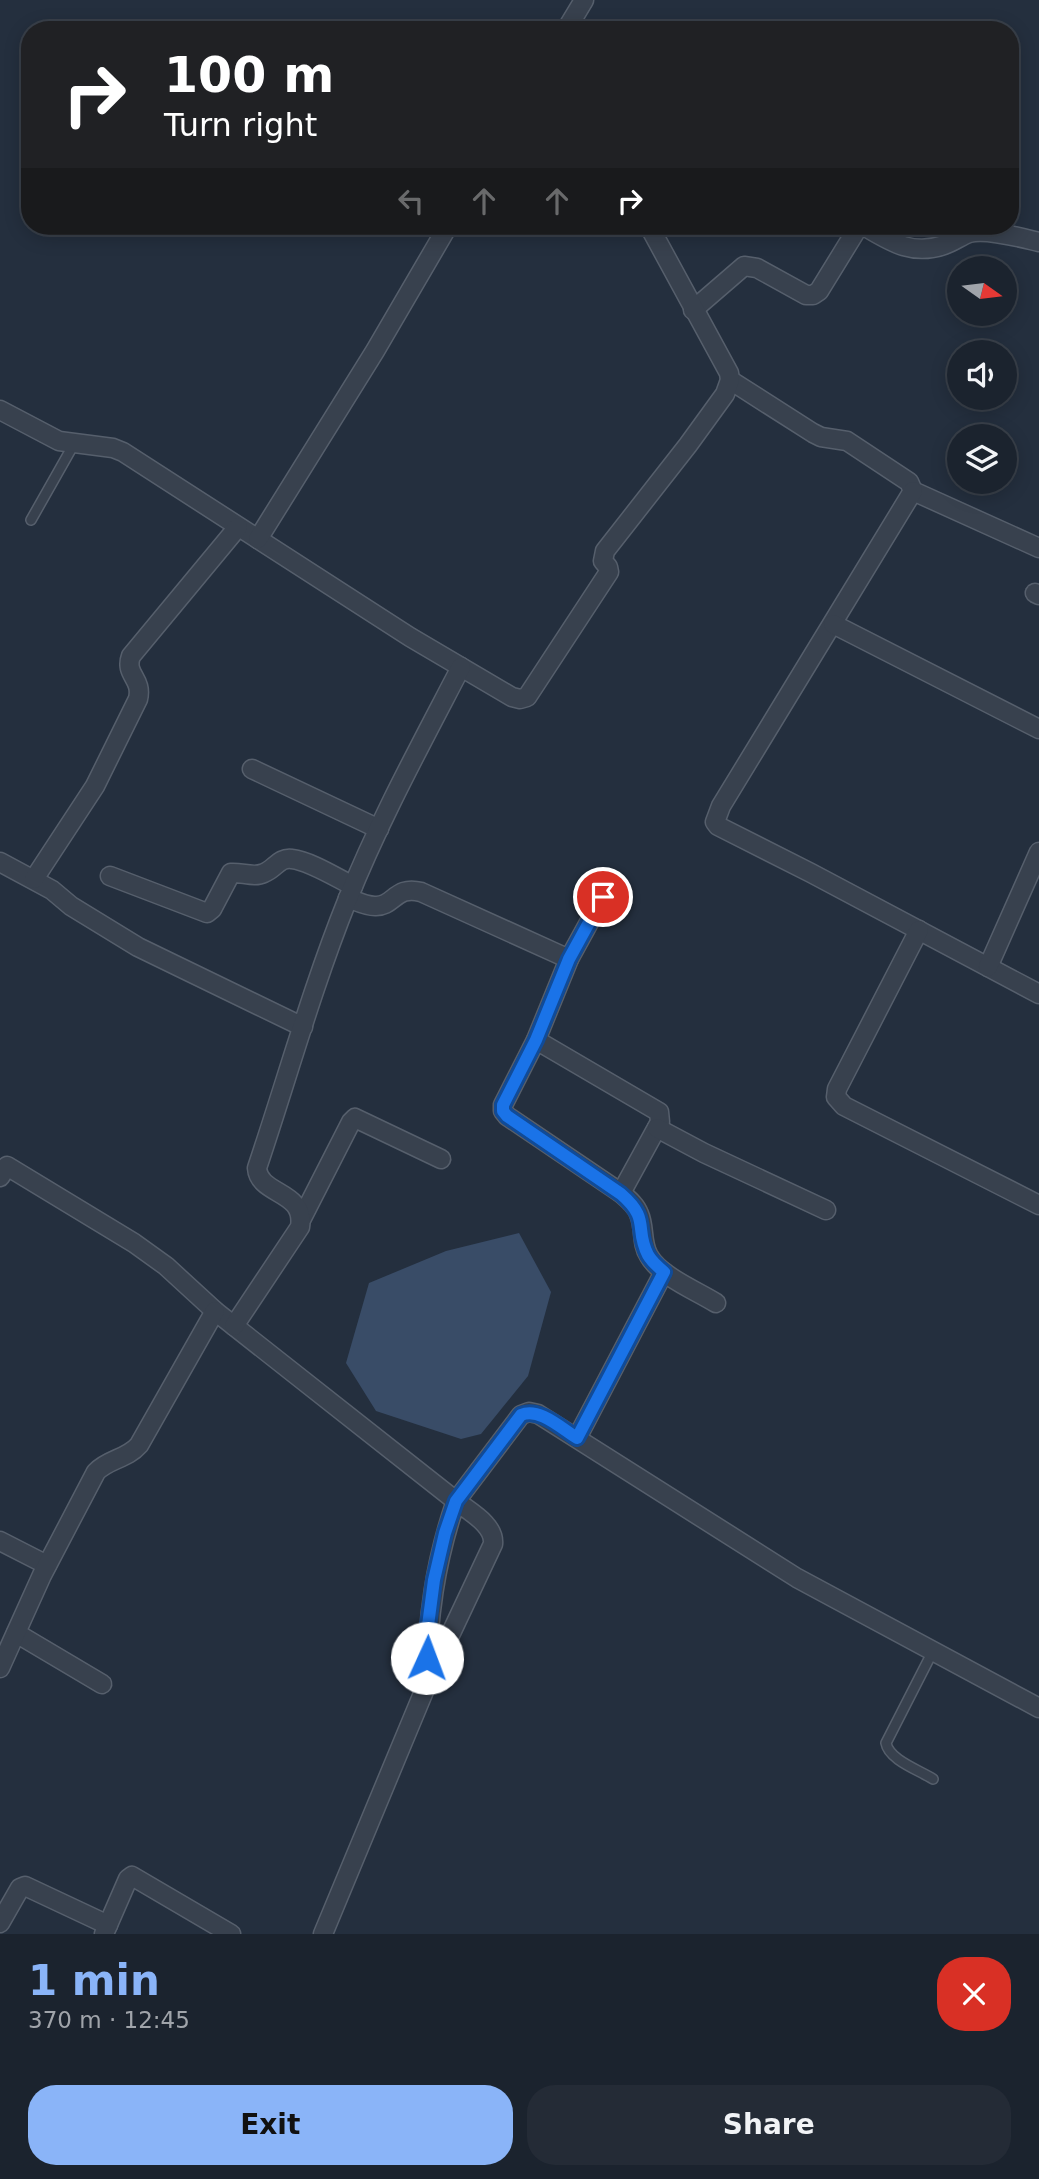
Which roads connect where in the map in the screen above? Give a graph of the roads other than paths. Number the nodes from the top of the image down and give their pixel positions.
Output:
1 (584, 0) edge
2 (571, 21) edge
3 (443, 235) edge
4 (654, 235) edge
5 (855, 235) edge
6 (878, 235) edge
7 (964, 235) edge
8 (998, 235) edge
9 (1039, 242) edge
10 (693, 310) junction
11 (730, 380) junction
12 (0, 410) edge
13 (74, 444) junction
14 (913, 491) junction
15 (31, 520) dead end
16 (238, 527) junction
17 (258, 540) junction
18 (1039, 548) edge
19 (833, 624) junction
20 (460, 667) junction
21 (1039, 729) edge
22 (252, 769) dead end
23 (379, 828) junction
24 (1039, 852) edge
25 (0, 862) edge
26 (110, 876) dead end
27 (34, 879) junction
28 (351, 892) junction
29 (603, 897) dead end
30 (919, 930) junction
31 (569, 959) junction
32 (988, 967) junction
33 (1039, 994) edge
34 (303, 1027) junction
35 (536, 1040) junction
36 (657, 1128) junction
37 (441, 1159) dead end
38 (2, 1168) edge
39 (621, 1194) junction
40 (1039, 1205) edge
41 (826, 1210) dead end
42 (302, 1218) junction
43 (664, 1272) junction
44 (716, 1303) dead end
45 (215, 1311) junction
46 (234, 1326) junction
47 (577, 1438) junction
48 (456, 1501) junction
49 (0, 1541) edge
50 (47, 1566) junction
51 (16, 1633) junction
52 (933, 1651) junction
53 (0, 1668) edge
54 (102, 1684) dead end
55 (427, 1684) junction
56 (1039, 1708) edge
57 (933, 1779) dead end
58 (0, 1923) edge
59 (106, 1929) edge
60 (231, 1934) edge
61 (323, 1934) edge

1 - 2 street
3 - 17 street
4 - 10 street
5 - 10 street
6 - 7 street
8 - 9 street
10 - 11 street
11 - 14 street
11 - 20 street
12 - 13 street
13 - 15 lane
13 - 16 street
14 - 18 street
14 - 19 street
16 - 17 street
16 - 27 street
17 - 20 street
19 - 21 street
19 - 30 street
20 - 23 street
22 - 23 street
23 - 28 street
24 - 32 street
25 - 27 street
26 - 28 street
27 - 34 street
28 - 31 street
28 - 34 street
29 - 31 street
30 - 32 street
30 - 40 street
31 - 35 street
32 - 33 street
34 - 42 street
35 - 36 street
35 - 39 street
36 - 39 street
36 - 41 street
37 - 42 street
38 - 45 street
39 - 43 street
42 - 46 street
43 - 44 street
43 - 47 street
45 - 46 street
45 - 50 street
46 - 48 street
47 - 48 street
47 - 52 street
48 - 55 street
48 - 55 street
49 - 50 street
50 - 51 street
51 - 53 street
51 - 54 street
52 - 56 street
52 - 57 lane
55 - 61 street
58 - 59 street
59 - 60 street

